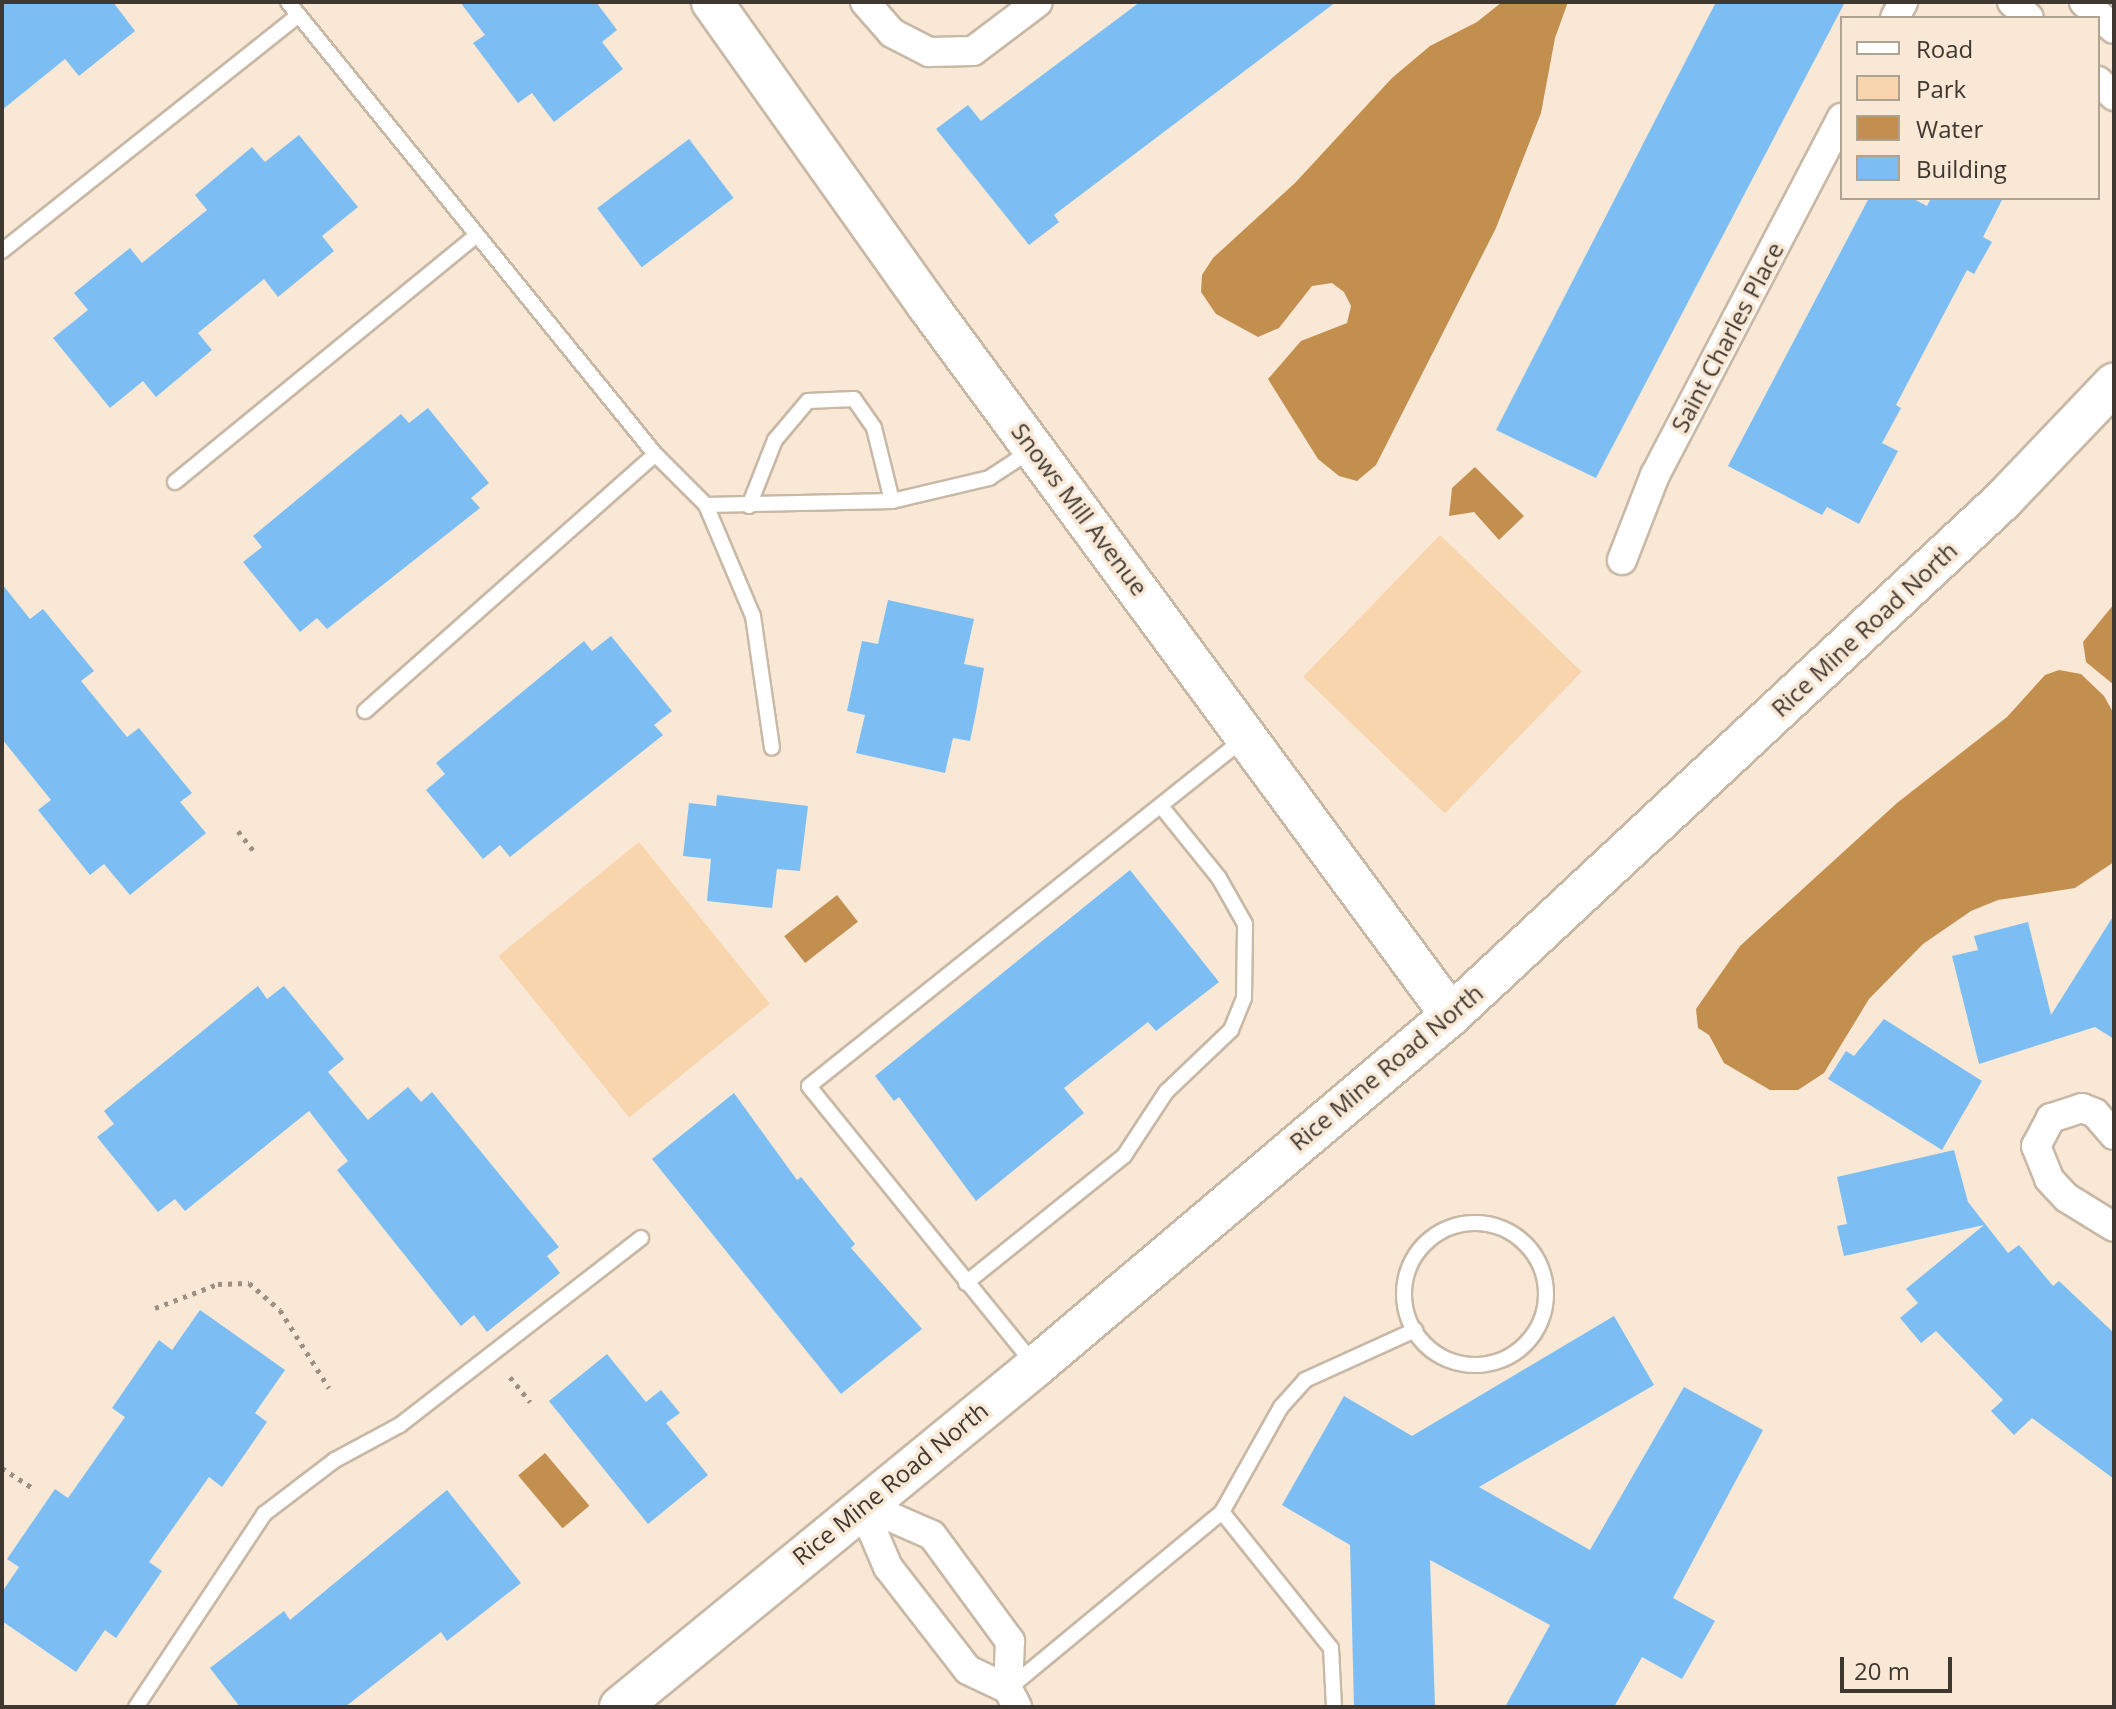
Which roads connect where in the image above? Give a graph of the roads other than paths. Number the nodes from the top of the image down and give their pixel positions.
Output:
1 (288, 2) edge
2 (712, 2) edge
3 (865, 2) edge
4 (1038, 2) edge
5 (2012, 2) edge
6 (2084, 2) edge
7 (299, 15) junction
8 (2027, 16) edge
9 (2100, 16) edge
10 (1840, 122) edge
11 (477, 235) junction
12 (2, 251) edge
13 (2114, 384) edge
14 (1034, 448) junction
15 (655, 454) junction
16 (175, 482) dead end
17 (892, 501) junction
18 (706, 505) junction
19 (749, 506) junction
20 (1622, 560) dead end
21 (365, 711) dead end
22 (1249, 735) junction
23 (772, 748) dead end
24 (1161, 806) junction
25 (1451, 1015) junction
26 (2114, 1135) edge
27 (2114, 1227) edge
28 (641, 1238) dead end
29 (966, 1283) junction
30 (1415, 1330) junction
31 (1036, 1366) junction
32 (861, 1504) junction
33 (1222, 1512) junction
34 (1013, 1698) edge
35 (136, 1707) edge
36 (620, 1707) edge
37 (1334, 1707) edge

1 - 7 lane
2 - 14 main road, Snows Mill Avenue
3 - 4 street
5 - 8 street
6 - 9 street
7 - 11 lane
7 - 12 lane
10 - 20 street, Saint Charles Place
11 - 15 lane
11 - 16 lane
13 - 25 main road, Rice Mine Road North
14 - 17 lane
14 - 22 main road, Snows Mill Avenue
15 - 18 lane
15 - 21 lane
17 - 19 lane
17 - 19 lane
18 - 19 lane
18 - 23 lane
22 - 24 lane
22 - 25 main road, Snows Mill Avenue
24 - 29 lane
24 - 29 lane
25 - 31 main road, Rice Mine Road North
26 - 27 street
28 - 35 lane
29 - 31 lane
30 - 30 lane
30 - 33 lane
31 - 32 main road, Rice Mine Road North
32 - 34 street
32 - 34 street
32 - 36 main road, Rice Mine Road North
33 - 34 lane
33 - 37 lane

